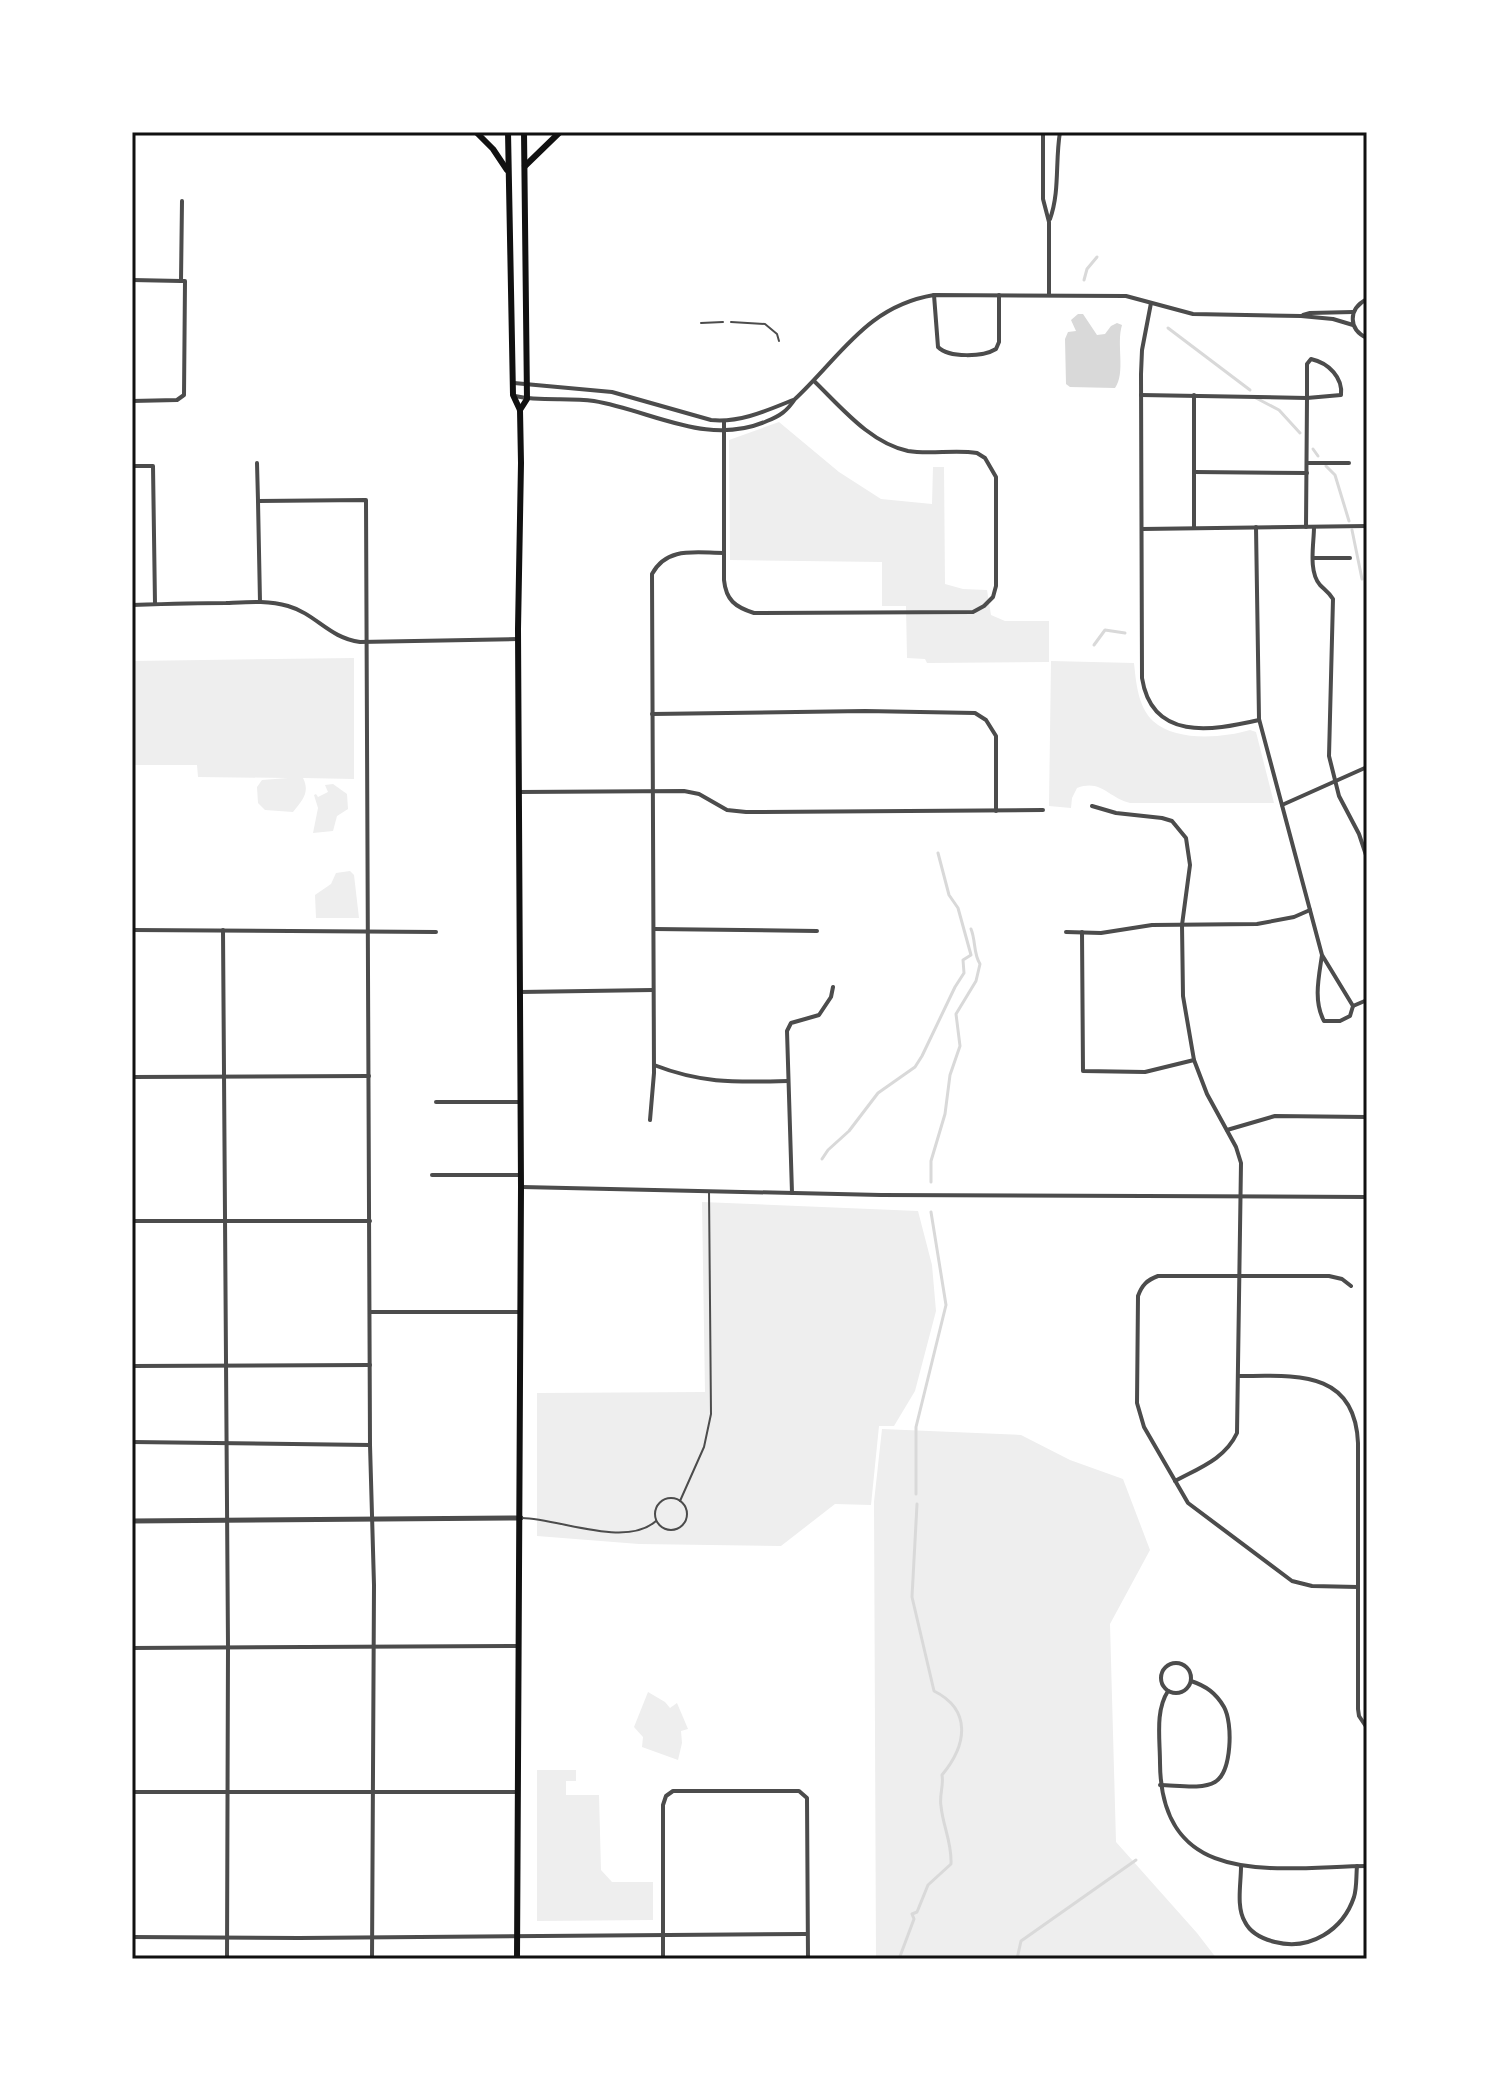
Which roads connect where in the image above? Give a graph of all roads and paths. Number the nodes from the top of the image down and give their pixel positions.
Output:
1 (476, 132) edge
2 (508, 132) edge
3 (524, 132) edge
4 (560, 132) edge
5 (1043, 132) edge
6 (1060, 132) edge
7 (525, 166) junction
8 (507, 170) junction
9 (182, 201) dead end
10 (1049, 222) junction
11 (132, 280) edge
12 (181, 281) junction
13 (934, 295) junction
14 (999, 295) junction
15 (1049, 295) junction
16 (1367, 299) edge
17 (1151, 303) junction
18 (1353, 312) junction
19 (1301, 316) junction
20 (723, 322) dead end
21 (731, 322) dead end
22 (701, 323) dead end
23 (1353, 325) junction
24 (1367, 338) edge
25 (779, 341) dead end
26 (814, 381) junction
27 (512, 383) junction
28 (527, 386) junction
29 (513, 395) junction
30 (1141, 395) junction
31 (1194, 395) junction
32 (1307, 398) junction
33 (527, 399) junction
34 (795, 399) junction
35 (132, 401) edge
36 (520, 410) junction
37 (724, 422) junction
38 (723, 432) junction
39 (257, 463) dead end
40 (1307, 463) junction
41 (1349, 463) dead end
42 (132, 466) edge
43 (1194, 472) junction
44 (1307, 473) junction
45 (258, 501) junction
46 (1367, 526) edge
47 (1256, 527) junction
48 (1306, 527) junction
49 (1314, 527) junction
50 (1194, 528) junction
51 (1142, 529) junction
52 (724, 553) junction
53 (1313, 558) junction
54 (1350, 558) dead end
55 (260, 602) junction
56 (155, 604) junction
57 (132, 605) edge
58 (518, 639) junction
59 (367, 642) junction
60 (652, 714) junction
61 (1259, 719) junction
62 (1367, 767) edge
63 (1335, 781) junction
64 (653, 790) junction
65 (519, 792) junction
66 (1282, 805) junction
67 (1092, 806) dead end
68 (1043, 810) dead end
69 (996, 811) junction
70 (1367, 858) edge
71 (1310, 910) junction
72 (1182, 925) junction
73 (654, 929) junction
74 (132, 930) edge
75 (223, 930) junction
76 (369, 930) junction
77 (817, 931) dead end
78 (436, 932) dead end
79 (1066, 932) dead end
80 (1082, 932) junction
81 (1322, 955) junction
82 (833, 987) dead end
83 (654, 990) junction
84 (520, 992) junction
85 (1367, 1000) edge
86 (1353, 1006) junction
87 (1194, 1060) junction
88 (654, 1065) junction
89 (225, 1076) junction
90 (369, 1076) junction
91 (132, 1077) edge
92 (788, 1081) junction
93 (436, 1102) dead end
94 (521, 1102) junction
95 (1367, 1117) edge
96 (650, 1120) dead end
97 (1227, 1130) junction
98 (432, 1175) dead end
99 (521, 1175) junction
100 (521, 1187) junction
101 (708, 1190) junction
102 (792, 1193) junction
103 (1241, 1196) junction
104 (1367, 1197) edge
105 (132, 1221) edge
106 (226, 1221) junction
107 (370, 1221) junction
108 (1240, 1276) junction
109 (1351, 1286) dead end
110 (370, 1312) junction
111 (520, 1312) junction
112 (225, 1365) junction
113 (370, 1365) junction
114 (132, 1366) edge
115 (1238, 1376) junction
116 (132, 1442) edge
117 (225, 1442) junction
118 (370, 1445) junction
119 (1175, 1481) junction
120 (680, 1501) junction
121 (521, 1518) junction
122 (373, 1519) junction
123 (227, 1520) junction
124 (132, 1521) edge
125 (656, 1521) junction
126 (1358, 1587) junction
127 (519, 1646) junction
128 (228, 1647) junction
129 (374, 1647) junction
130 (132, 1648) edge
131 (1191, 1681) junction
132 (1168, 1691) junction
133 (1367, 1728) edge
134 (1160, 1785) junction
135 (132, 1792) edge
136 (228, 1792) junction
137 (375, 1792) junction
138 (517, 1792) junction
139 (1357, 1866) junction
140 (1367, 1866) edge
141 (1241, 1867) junction
142 (806, 1934) junction
143 (517, 1936) junction
144 (664, 1936) junction
145 (132, 1937) edge
146 (372, 1937) junction
147 (227, 1938) junction
148 (227, 1959) edge
149 (372, 1959) edge
150 (517, 1959) edge
151 (663, 1959) edge
152 (808, 1959) edge

1 - 8 main road
2 - 8 main road
3 - 7 main road
4 - 7 main road
5 - 10 street
6 - 10 street
7 - 28 main road
8 - 27 main road
9 - 12 street
10 - 15 street
11 - 12 street
12 - 35 street
13 - 14 street
13 - 14 street
13 - 26 street
14 - 15 street
15 - 17 street
16 - 18 street
17 - 19 street
17 - 30 street
18 - 19 street
18 - 23 street
19 - 23 street
20 - 22 lane
21 - 25 lane
23 - 24 street
26 - 34 street
26 - 52 street
27 - 28 street
27 - 29 main road
28 - 33 main road
28 - 37 street
29 - 33 street
29 - 36 main road
30 - 31 street
30 - 51 street
31 - 32 street
31 - 43 street
32 - 32 street
32 - 40 street
33 - 36 main road
33 - 38 street
34 - 37 street
34 - 38 street
36 - 58 main road
37 - 38 street
38 - 52 street
39 - 45 street
40 - 41 street
40 - 44 street
42 - 56 street
43 - 44 street
43 - 50 street
44 - 48 street
45 - 55 street
45 - 59 street
46 - 49 street
47 - 48 street
47 - 50 street
47 - 61 street
48 - 49 street
49 - 53 street
50 - 51 street
51 - 61 street
52 - 60 street
53 - 54 street
53 - 63 street
55 - 56 street
55 - 59 street
56 - 57 street
58 - 59 street
58 - 65 main road
59 - 76 street
60 - 64 street
60 - 69 street
61 - 66 street
62 - 63 street
63 - 66 street
63 - 70 street
64 - 65 street
64 - 69 street
64 - 73 street
65 - 84 main road
66 - 71 street
67 - 72 street
68 - 69 street
71 - 72 street
71 - 81 street
72 - 80 street
72 - 87 street
73 - 77 street
73 - 83 street
74 - 75 street
75 - 76 street
75 - 89 street
76 - 78 street
76 - 90 street
79 - 80 street
80 - 87 street
81 - 86 street
81 - 86 street
82 - 92 street
83 - 84 street
83 - 88 street
84 - 94 main road
85 - 86 street
87 - 97 street
88 - 92 street
88 - 96 street
89 - 90 street
89 - 91 street
89 - 106 street
90 - 107 street
92 - 102 street
93 - 94 street
94 - 99 main road
95 - 97 street
97 - 103 street
98 - 99 street
99 - 100 main road
100 - 101 street
100 - 111 main road
101 - 102 street
101 - 120 lane
102 - 103 street
103 - 104 street
103 - 108 street
105 - 106 street
106 - 107 street
106 - 112 street
107 - 110 street
108 - 109 street
108 - 115 street
108 - 119 street
110 - 111 street
110 - 113 street
111 - 121 main road
112 - 113 street
112 - 114 street
112 - 117 street
113 - 118 street
115 - 119 street
115 - 126 street
116 - 117 street
117 - 118 street
117 - 123 street
118 - 122 street
119 - 126 street
120 - 125 lane
120 - 125 lane
121 - 122 street
121 - 125 lane
121 - 127 main road
122 - 123 street
122 - 129 street
123 - 124 street
123 - 128 street
126 - 133 street
127 - 129 street
127 - 138 main road
128 - 129 street
128 - 130 street
128 - 136 street
129 - 137 street
131 - 132 street
131 - 132 street
131 - 134 street
132 - 134 street
134 - 141 street
135 - 136 street
136 - 137 street
136 - 147 street
137 - 138 street
137 - 146 street
138 - 143 main road
139 - 140 street
139 - 141 street
139 - 141 street
142 - 144 street
142 - 144 street
142 - 152 street
143 - 144 street
143 - 146 street
143 - 150 main road
144 - 151 street
145 - 147 street
146 - 147 street
146 - 149 street
147 - 148 street

